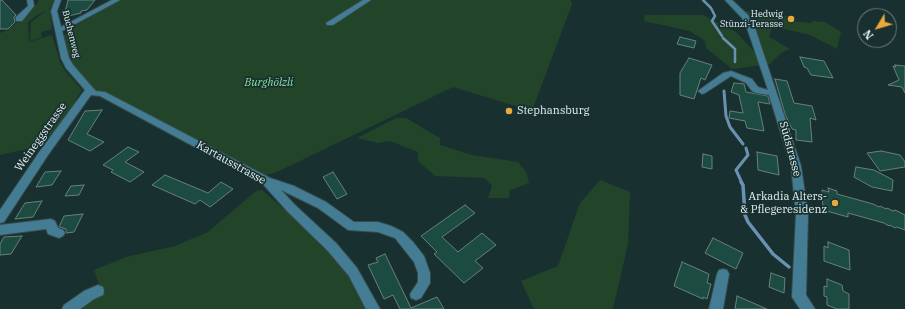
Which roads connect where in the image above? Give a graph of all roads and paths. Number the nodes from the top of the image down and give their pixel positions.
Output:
1 (30, 0) edge
2 (58, 0) edge
3 (117, 0) edge
4 (368, 0) edge
5 (728, 0) edge
6 (19, 19) dead end
7 (330, 23) dead end
8 (58, 30) junction
9 (90, 90) junction
10 (702, 91) dead end
11 (773, 93) junction
12 (266, 180) junction
13 (0, 219) edge
14 (0, 230) edge
15 (59, 232) dead end
16 (723, 274) dead end
17 (98, 291) dead end
18 (416, 294) dead end
19 (69, 309) edge
20 (373, 309) edge
21 (716, 309) edge
22 (808, 309) edge

1 - 6 street
2 - 8 street, Buchenweg
3 - 8 street
4 - 7 street
5 - 11 street, Südstrasse
8 - 9 street, Buchenweg
9 - 12 street, Kartausstrasse
9 - 13 street, Weineggstrasse
10 - 11 street
11 - 22 street, Südstrasse
12 - 18 street
12 - 20 street, Kartausstrasse
14 - 15 street
16 - 21 street
17 - 19 street

